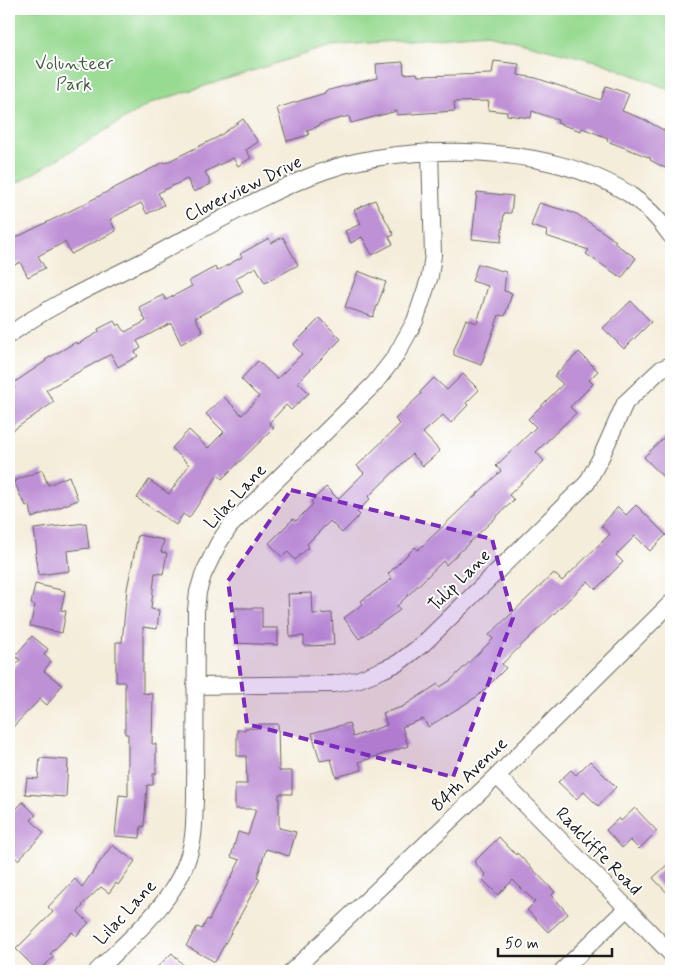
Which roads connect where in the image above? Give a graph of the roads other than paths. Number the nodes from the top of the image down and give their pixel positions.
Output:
1 (430, 152) junction
2 (671, 236) edge
3 (9, 335) edge
4 (671, 365) edge
5 (671, 602) edge
6 (195, 686) junction
7 (497, 776) junction
8 (627, 908) junction
9 (671, 954) edge
10 (97, 971) edge
11 (292, 971) edge
12 (562, 971) edge

1 - 2 street, Cloverview Drive
1 - 3 street, Cloverview Drive
1 - 6 street, Lilac Lane
4 - 6 street, Tulip Lane
5 - 7 street, 84th Avenue
6 - 10 street, Lilac Lane
7 - 8 street, Radcliffe Road
7 - 11 street, 84th Avenue
8 - 9 street, Radcliffe Road
8 - 12 street

